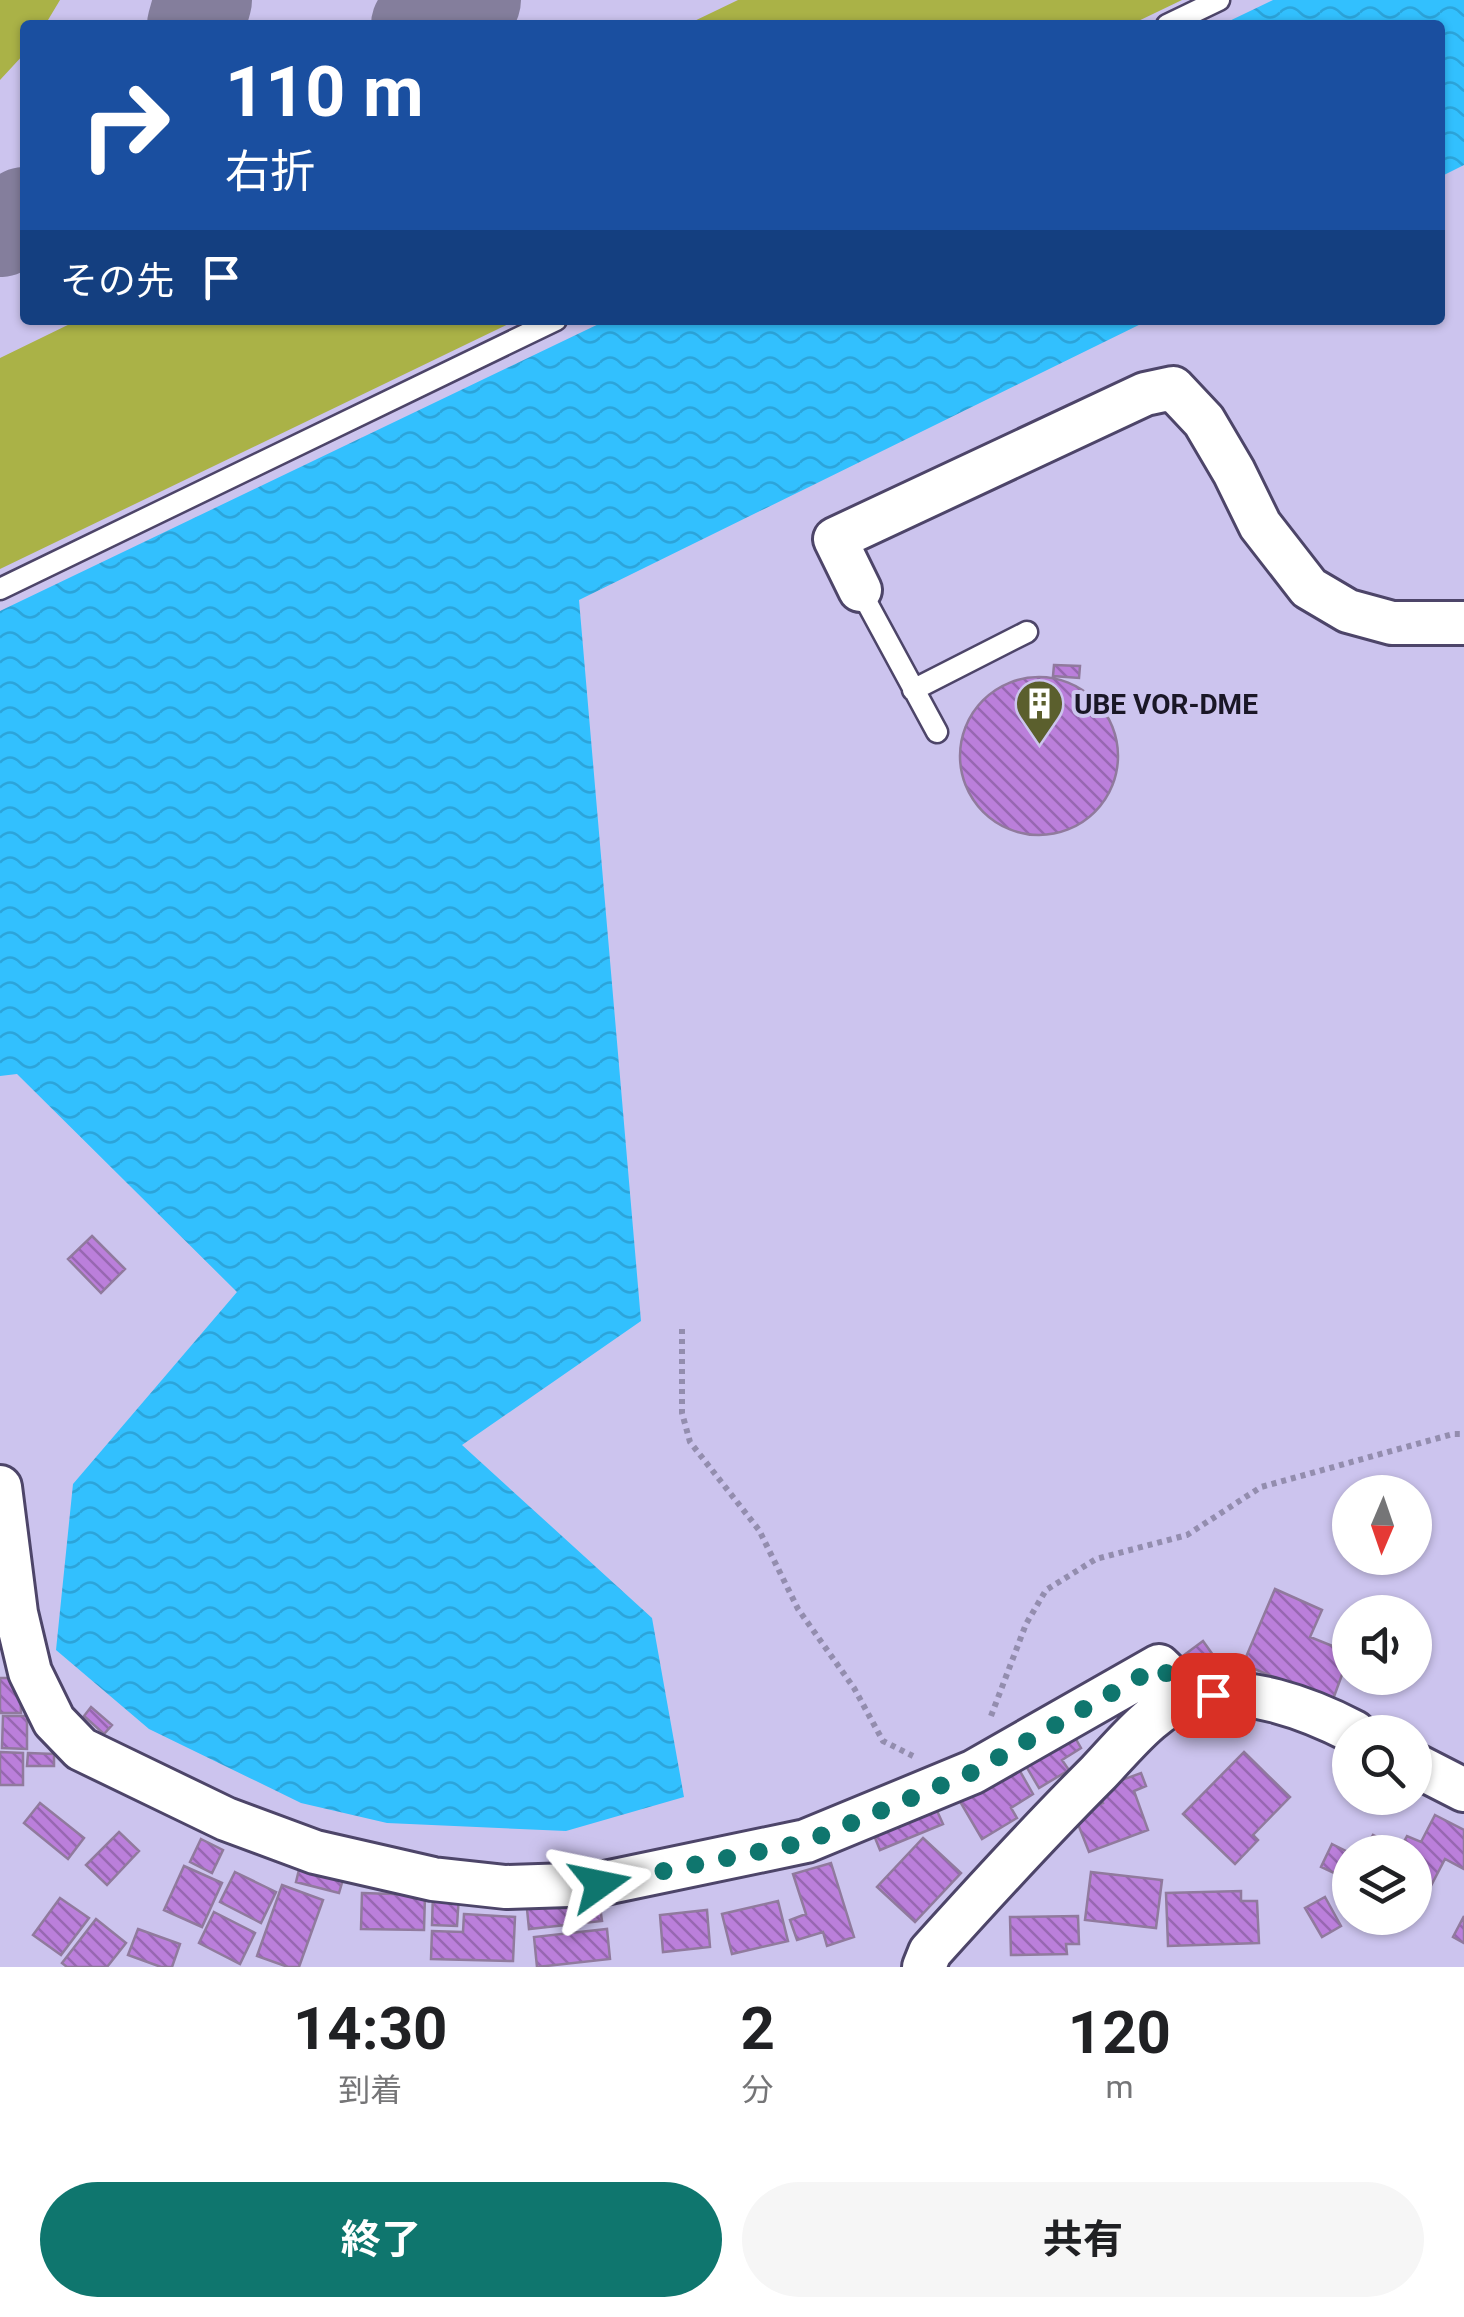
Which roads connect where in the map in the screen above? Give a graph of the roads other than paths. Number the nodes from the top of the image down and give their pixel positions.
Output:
1 (1219, 0) edge
2 (1177, 20) edge
3 (546, 325) edge
4 (0, 589) edge
5 (860, 590) joint
6 (1464, 623) edge
7 (1026, 632) dead end
8 (914, 690) junction
9 (937, 732) dead end
10 (0, 1488) edge
11 (1190, 1696) junction
12 (1332, 1723) edge
13 (1432, 1774) edge
14 (1464, 1790) edge
15 (924, 1967) edge

1 - 2 lane
3 - 4 lane
5 - 6 street
5 - 8 lane
7 - 8 lane
8 - 9 lane
10 - 11 street
11 - 12 street
11 - 15 street
13 - 14 street

